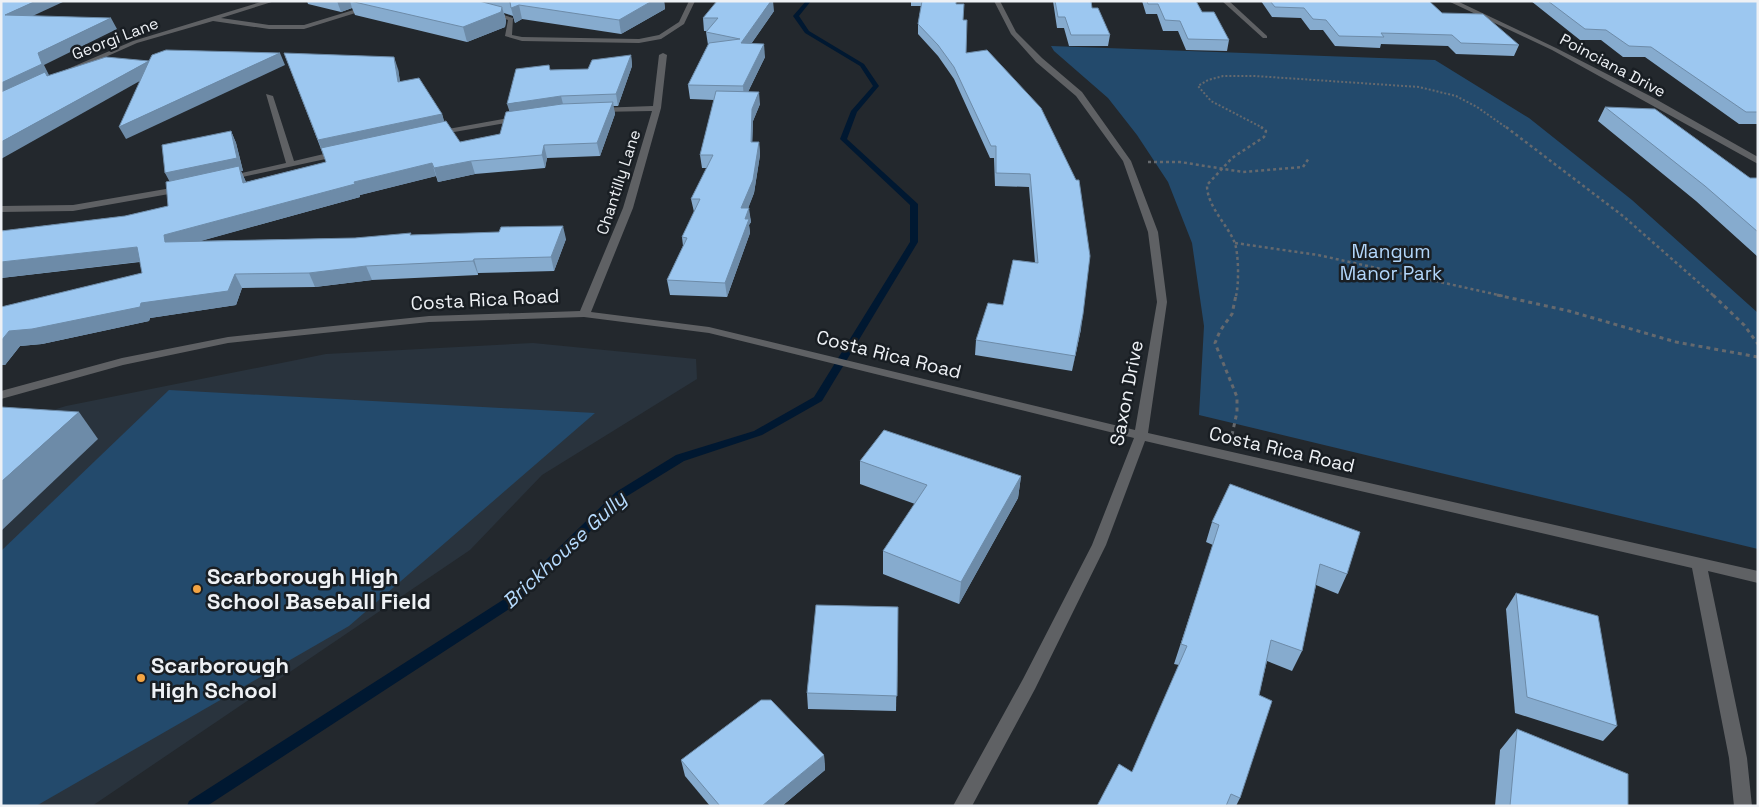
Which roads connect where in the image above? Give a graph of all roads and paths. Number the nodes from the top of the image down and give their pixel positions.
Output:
1 (272, 1) edge
2 (391, 1) edge
3 (692, 1) edge
4 (997, 1) edge
5 (1225, 1) edge
6 (1451, 1) edge
7 (478, 10) edge
8 (211, 19) junction
9 (1266, 37) dead end
10 (663, 54) dead end
11 (52, 78) edge
12 (269, 96) dead end
13 (657, 108) junction
14 (582, 111) edge
15 (527, 117) edge
16 (424, 135) edge
17 (348, 152) edge
18 (1309, 158) dead end
19 (1126, 161) junction
20 (1758, 161) edge
21 (291, 164) junction
22 (1220, 169) junction
23 (218, 181) edge
24 (190, 187) edge
25 (1, 209) edge
26 (1235, 243) junction
27 (584, 314) junction
28 (1758, 344) edge
29 (1758, 357) edge
30 (1, 395) edge
31 (1141, 436) junction
32 (1227, 456) junction
33 (1699, 564) junction
34 (1758, 577) edge
35 (962, 806) edge
36 (1743, 806) edge

1 - 8 street, Georgi Lane
2 - 8 street
3 - 7 street
4 - 19 street, Saxon Drive
5 - 9 street
6 - 20 street, Poinciana Drive
8 - 11 street, Georgi Lane
10 - 13 street, Chantilly Lane
12 - 21 street
13 - 14 street
13 - 27 street, Chantilly Lane
15 - 16 street
17 - 21 street
18 - 22 path
19 - 22 path
19 - 31 street, Saxon Drive
21 - 23 street
22 - 26 path
22 - 28 path
24 - 25 street
26 - 29 path
26 - 32 path
27 - 30 street, Costa Rica Road
27 - 31 street, Costa Rica Road
31 - 32 street, Costa Rica Road
31 - 35 street, Saxon Drive
32 - 33 street, Costa Rica Road
33 - 34 street, Costa Rica Road
33 - 36 street

